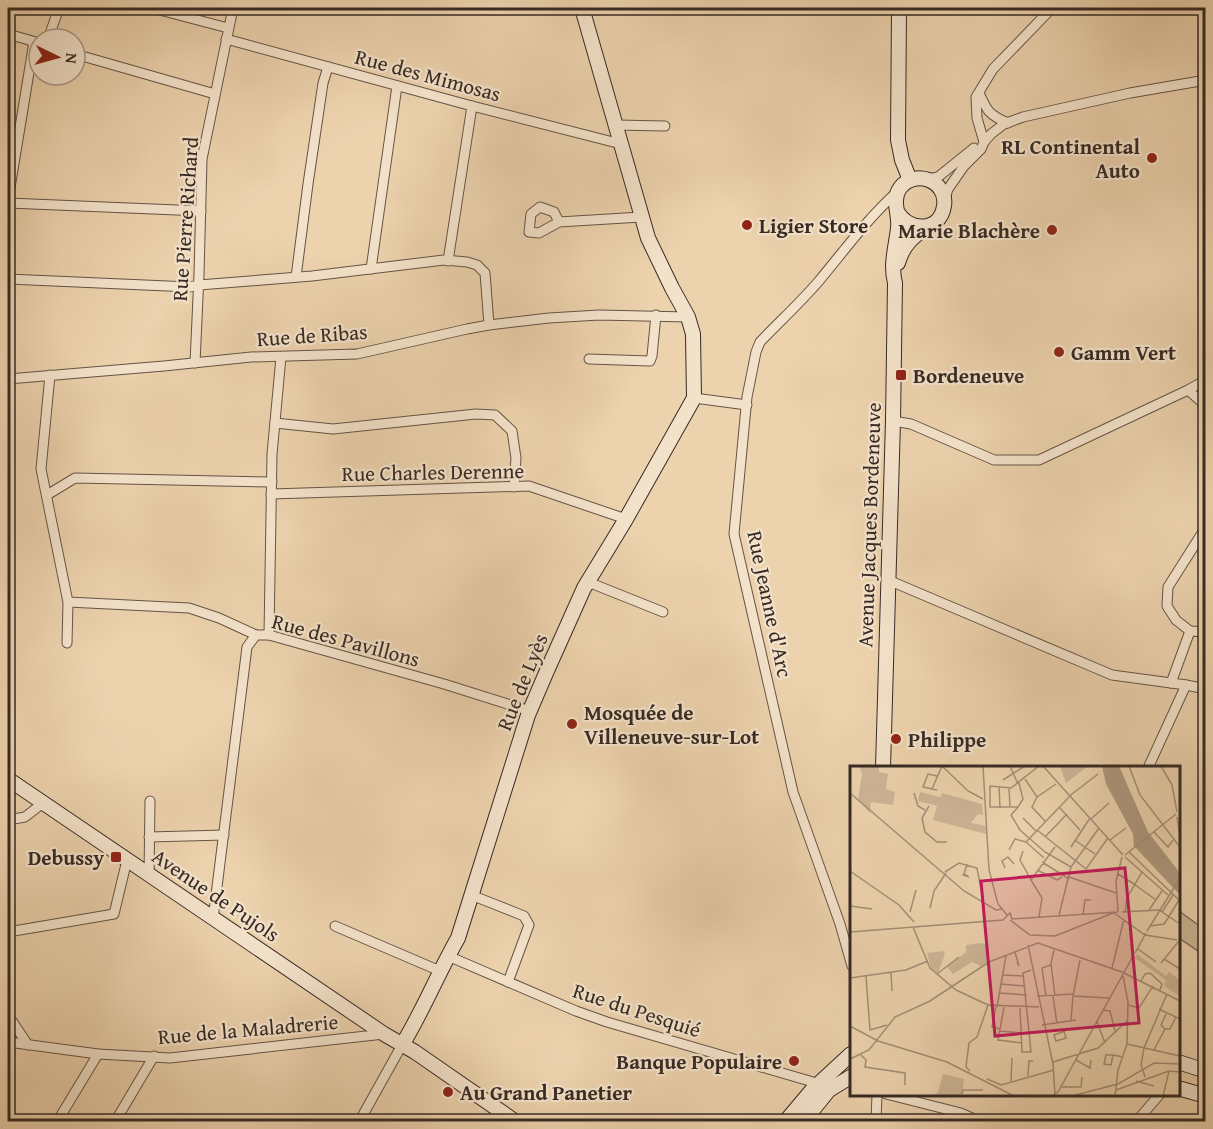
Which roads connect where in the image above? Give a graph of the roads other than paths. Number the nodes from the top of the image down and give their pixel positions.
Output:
1 (59, 8) edge
2 (152, 8) edge
3 (233, 8) edge
4 (582, 8) edge
5 (899, 8) edge
6 (1052, 8) edge
7 (52, 27) edge
8 (228, 28) junction
9 (8, 34) edge
10 (226, 39) junction
11 (27, 40) edge
12 (87, 57) edge
13 (328, 67) junction
14 (1206, 80) edge
15 (397, 86) junction
16 (29, 87) edge
17 (979, 93) junction
18 (215, 94) junction
19 (472, 106) junction
20 (1008, 123) junction
21 (616, 125) junction
22 (665, 126) dead end
23 (984, 142) junction
24 (621, 144) junction
25 (928, 179) junction
26 (910, 180) junction
27 (899, 190) junction
28 (945, 200) junction
29 (8, 202) edge
30 (201, 211) junction
31 (897, 211) junction
32 (877, 212) junction
33 (641, 218) junction
34 (559, 222) dead end
35 (930, 225) junction
36 (448, 261) junction
37 (371, 269) junction
38 (296, 277) junction
39 (8, 279) edge
40 (896, 283) junction
41 (199, 285) junction
42 (656, 315) junction
43 (688, 317) junction
44 (489, 325) junction
45 (281, 357) junction
46 (589, 359) dead end
47 (195, 363) junction
48 (50, 375) junction
49 (8, 379) edge
50 (1206, 381) edge
51 (1188, 390) junction
52 (694, 398) junction
53 (747, 405) junction
54 (1206, 406) edge
55 (893, 421) junction
56 (275, 423) junction
57 (272, 482) junction
58 (514, 487) junction
59 (271, 494) junction
60 (47, 495) junction
61 (626, 519) junction
62 (1206, 527) edge
63 (888, 580) junction
64 (588, 582) junction
65 (68, 602) junction
66 (663, 612) dead end
67 (1190, 631) junction
68 (1206, 632) edge
69 (256, 635) junction
70 (269, 635) junction
71 (67, 643) dead end
72 (1171, 683) junction
73 (1186, 685) junction
74 (1206, 689) edge
75 (530, 711) junction
76 (883, 766) edge
77 (1149, 766) edge
78 (8, 779) edge
79 (150, 801) dead end
80 (43, 803) junction
81 (8, 820) edge
82 (224, 835) junction
83 (149, 837) junction
84 (127, 860) junction
85 (149, 875) junction
86 (471, 895) junction
87 (213, 919) junction
88 (335, 926) dead end
89 (8, 932) edge
90 (448, 956) junction
91 (850, 959) edge
92 (440, 971) junction
93 (508, 982) junction
94 (8, 1015) edge
95 (384, 1034) junction
96 (8, 1042) edge
97 (28, 1045) junction
98 (402, 1045) junction
99 (850, 1053) edge
100 (98, 1054) junction
101 (154, 1056) junction
102 (1180, 1062) edge
103 (1206, 1071) edge
104 (850, 1077) edge
105 (820, 1084) junction
106 (1180, 1088) edge
107 (877, 1096) edge
108 (890, 1096) edge
109 (1159, 1096) edge
110 (1206, 1096) edge
111 (57, 1122) edge
112 (117, 1122) edge
113 (359, 1122) edge
114 (516, 1122) edge
115 (785, 1122) edge
116 (802, 1122) edge
117 (876, 1122) edge
118 (981, 1122) edge
119 (1136, 1122) edge

1 - 7 street
2 - 8 street
3 - 8 street, Rue Pierre Richard
4 - 21 main road
5 - 26 main road
6 - 17 street
8 - 10 street, Rue Pierre Richard
9 - 11 street
10 - 13 street, Rue des Mimosas
10 - 18 street, Rue Pierre Richard
12 - 18 street
13 - 15 street, Rue des Mimosas
13 - 38 street
14 - 20 street
15 - 19 street, Rue des Mimosas
15 - 37 street
16 - 29 street
17 - 20 street
17 - 23 street
18 - 30 street, Rue Pierre Richard
19 - 24 street, Rue des Mimosas
19 - 36 street
20 - 23 street
21 - 22 street
21 - 24 main road
23 - 25 street
23 - 28 street
24 - 33 main road
25 - 26 main road
25 - 28 main road
26 - 27 main road
27 - 31 main road
27 - 32 street, Rue Jeanne d'Arc
28 - 35 main road
29 - 30 street
30 - 41 street, Rue Pierre Richard
31 - 32 street
31 - 35 main road
31 - 40 main road, Avenue Jacques Bordeneuve
32 - 53 street, Rue Jeanne d'Arc
33 - 34 street
33 - 43 main road
35 - 40 main road, Avenue Jacques Bordeneuve
36 - 37 street
36 - 44 street
37 - 38 street
38 - 41 street
39 - 41 street
40 - 55 main road, Avenue Jacques Bordeneuve
41 - 47 street, Rue Pierre Richard
42 - 43 street, Rue de Ribas
42 - 44 street, Rue de Ribas
42 - 46 street
43 - 52 main road
44 - 45 street, Rue de Ribas
45 - 47 street, Rue de Ribas
45 - 56 street
47 - 48 street, Rue de Ribas
48 - 49 street, Rue de Ribas
48 - 60 street
50 - 51 street
51 - 54 street
51 - 55 street
52 - 53 street
52 - 61 main road, Rue de Lyès
53 - 91 street, Rue Jeanne d'Arc
55 - 63 main road, Avenue Jacques Bordeneuve
56 - 57 street
56 - 58 street
57 - 59 street
57 - 60 street
58 - 59 street, Rue Charles Derenne
58 - 61 street, Rue Charles Derenne
59 - 70 street
60 - 65 street
61 - 64 main road, Rue de Lyès
62 - 67 street
63 - 72 street
63 - 76 main road, Avenue Jacques Bordeneuve
64 - 66 street
64 - 75 main road, Rue de Lyès
65 - 69 street
65 - 71 street
67 - 68 street
67 - 72 street
69 - 70 street, Rue des Pavillons
69 - 82 street, Rue des Pavillons
70 - 75 street, Rue des Pavillons
72 - 73 street
73 - 74 street
73 - 77 street
75 - 86 main road, Rue de Lyès
78 - 80 main road, Avenue de Pujols
79 - 83 street
80 - 81 street
80 - 84 main road, Avenue de Pujols
82 - 83 street
82 - 87 street, Rue des Pavillons
83 - 85 street
84 - 85 main road, Avenue de Pujols
84 - 89 street
85 - 87 main road, Avenue de Pujols
86 - 90 main road, Rue de Lyès
86 - 93 street
87 - 95 main road, Avenue de Pujols
88 - 92 street
90 - 92 main road, Rue de Lyès
90 - 93 street, Rue du Pesquié
92 - 98 main road, Rue de Lyès
93 - 105 street, Rue du Pesquié
94 - 97 street
95 - 98 main road, Avenue de Pujols
95 - 101 street, Rue de la Maladrerie
96 - 97 street, Rue de la Maladrerie
97 - 100 street, Rue de la Maladrerie
98 - 113 street
98 - 114 main road, Avenue de Pujols
99 - 105 main road
100 - 101 street, Rue de la Maladrerie
100 - 111 street
101 - 112 street
102 - 103 main road
104 - 116 main road
105 - 115 main road
106 - 110 main road
107 - 117 street
108 - 118 street
109 - 119 street

